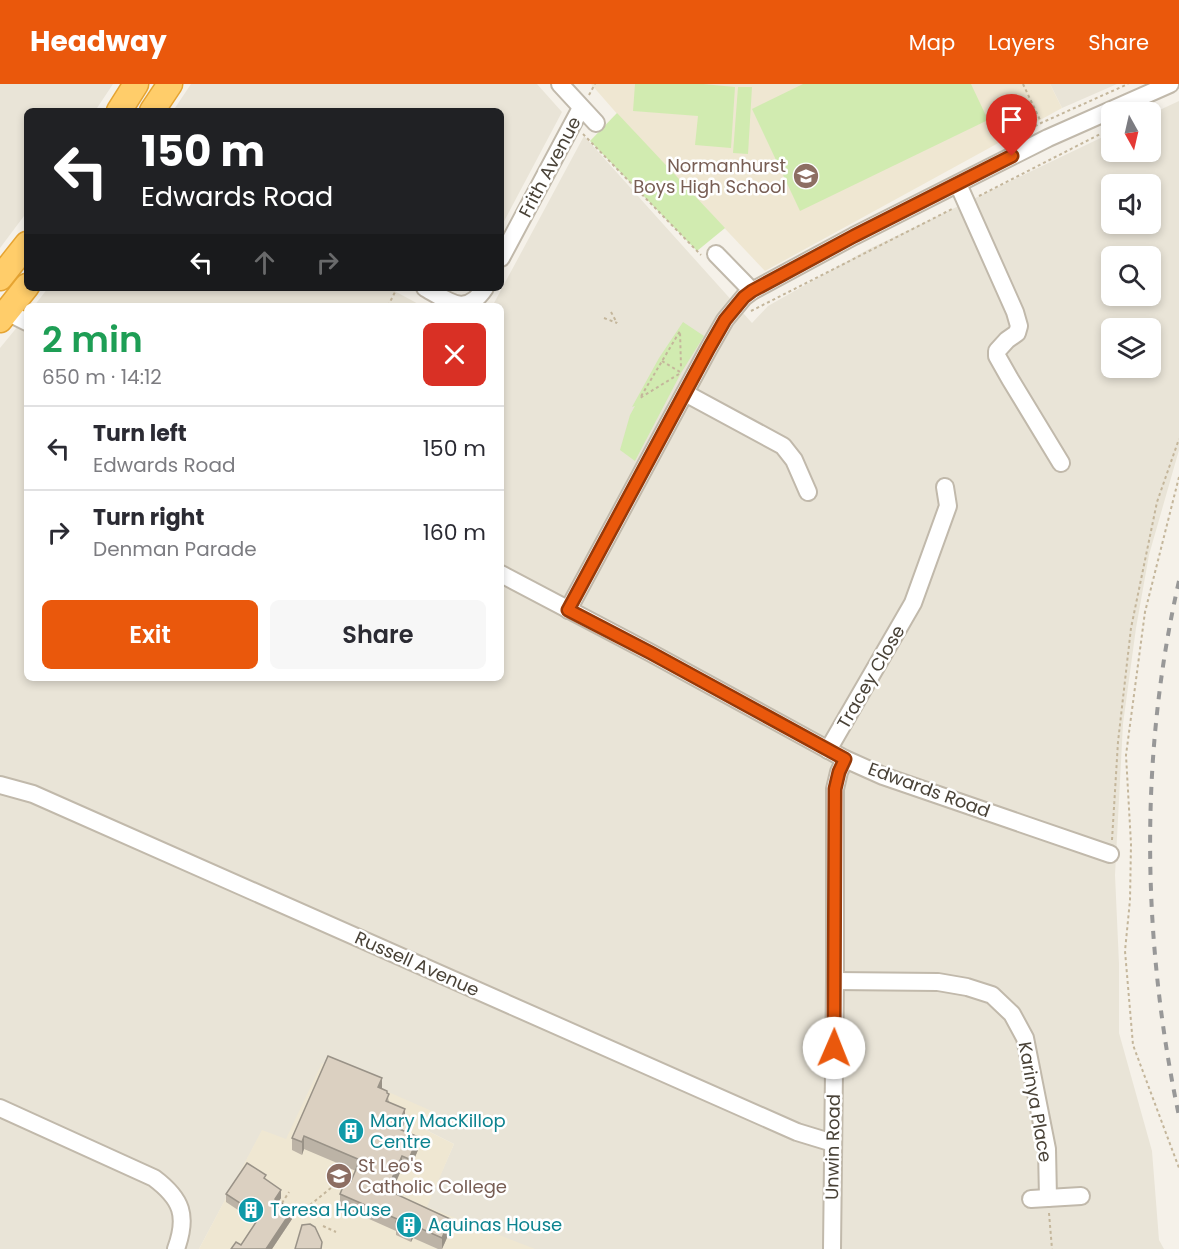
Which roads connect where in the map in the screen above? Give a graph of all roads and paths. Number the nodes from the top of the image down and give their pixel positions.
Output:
1 (136, 84) edge
2 (170, 84) edge
3 (560, 84) edge
4 (1023, 84) edge
5 (1170, 84) edge
6 (121, 108) edge
7 (154, 108) edge
8 (581, 108) junction
9 (596, 123) dead end
10 (573, 124) junction
11 (1101, 134) edge
12 (1048, 138) junction
13 (958, 184) junction
14 (966, 202) junction
15 (24, 248) edge
16 (504, 252) edge
17 (710, 256) joint
18 (0, 278) edge
19 (24, 291) edge
20 (430, 291) edge
21 (483, 291) edge
22 (752, 291) junction
23 (451, 303) edge
24 (468, 303) edge
25 (611, 312) dead end
26 (747, 314) dead end
27 (8, 318) edge
28 (604, 318) dead end
29 (662, 361) junction
30 (681, 373) junction
31 (685, 393) junction
32 (1179, 439) edge
33 (1061, 464) dead end
34 (1179, 477) edge
35 (945, 487) dead end
36 (808, 492) dead end
37 (504, 576) edge
38 (568, 610) junction
39 (828, 750) junction
40 (845, 759) junction
41 (0, 785) edge
42 (1110, 854) joint
43 (835, 981) junction
44 (0, 1108) edge
45 (833, 1143) junction
46 (1179, 1168) edge
47 (415, 1182) dead end
48 (337, 1183) dead end
49 (289, 1192) dead end
50 (409, 1195) dead end
51 (1081, 1196) dead end
52 (1048, 1198) junction
53 (1031, 1199) dead end
54 (282, 1203) edge
55 (310, 1205) dead end
56 (323, 1226) dead end
57 (336, 1232) dead end
58 (176, 1249) edge
59 (832, 1249) edge
60 (1052, 1249) edge

1 - 6 highway
2 - 7 highway
3 - 8 street
4 - 12 path
5 - 12 street
8 - 9 street
8 - 10 street, Frith Avenue
10 - 16 street, Frith Avenue
10 - 17 path
11 - 14 path
12 - 13 street
13 - 14 street
13 - 22 street
14 - 26 path
14 - 33 street
15 - 18 highway
17 - 22 street
19 - 27 highway
20 - 23 street
21 - 24 street
22 - 31 street
25 - 28 path
29 - 30 path
29 - 30 path
29 - 30 path
31 - 36 street
31 - 38 street
32 - 42 path
34 - 46 path
35 - 39 street, Tracey Close
37 - 38 street, Edwards Road
38 - 39 street, Edwards Road
39 - 40 street, Edwards Road
40 - 42 street, Edwards Road
40 - 43 street, Unwin Road
41 - 45 street, Russell Avenue
43 - 45 street, Unwin Road
43 - 52 street, Karinya Place
44 - 58 street
45 - 59 street, Unwin Road
47 - 50 path
48 - 55 path
49 - 54 path
51 - 52 street
52 - 53 street
52 - 60 path
56 - 57 path

